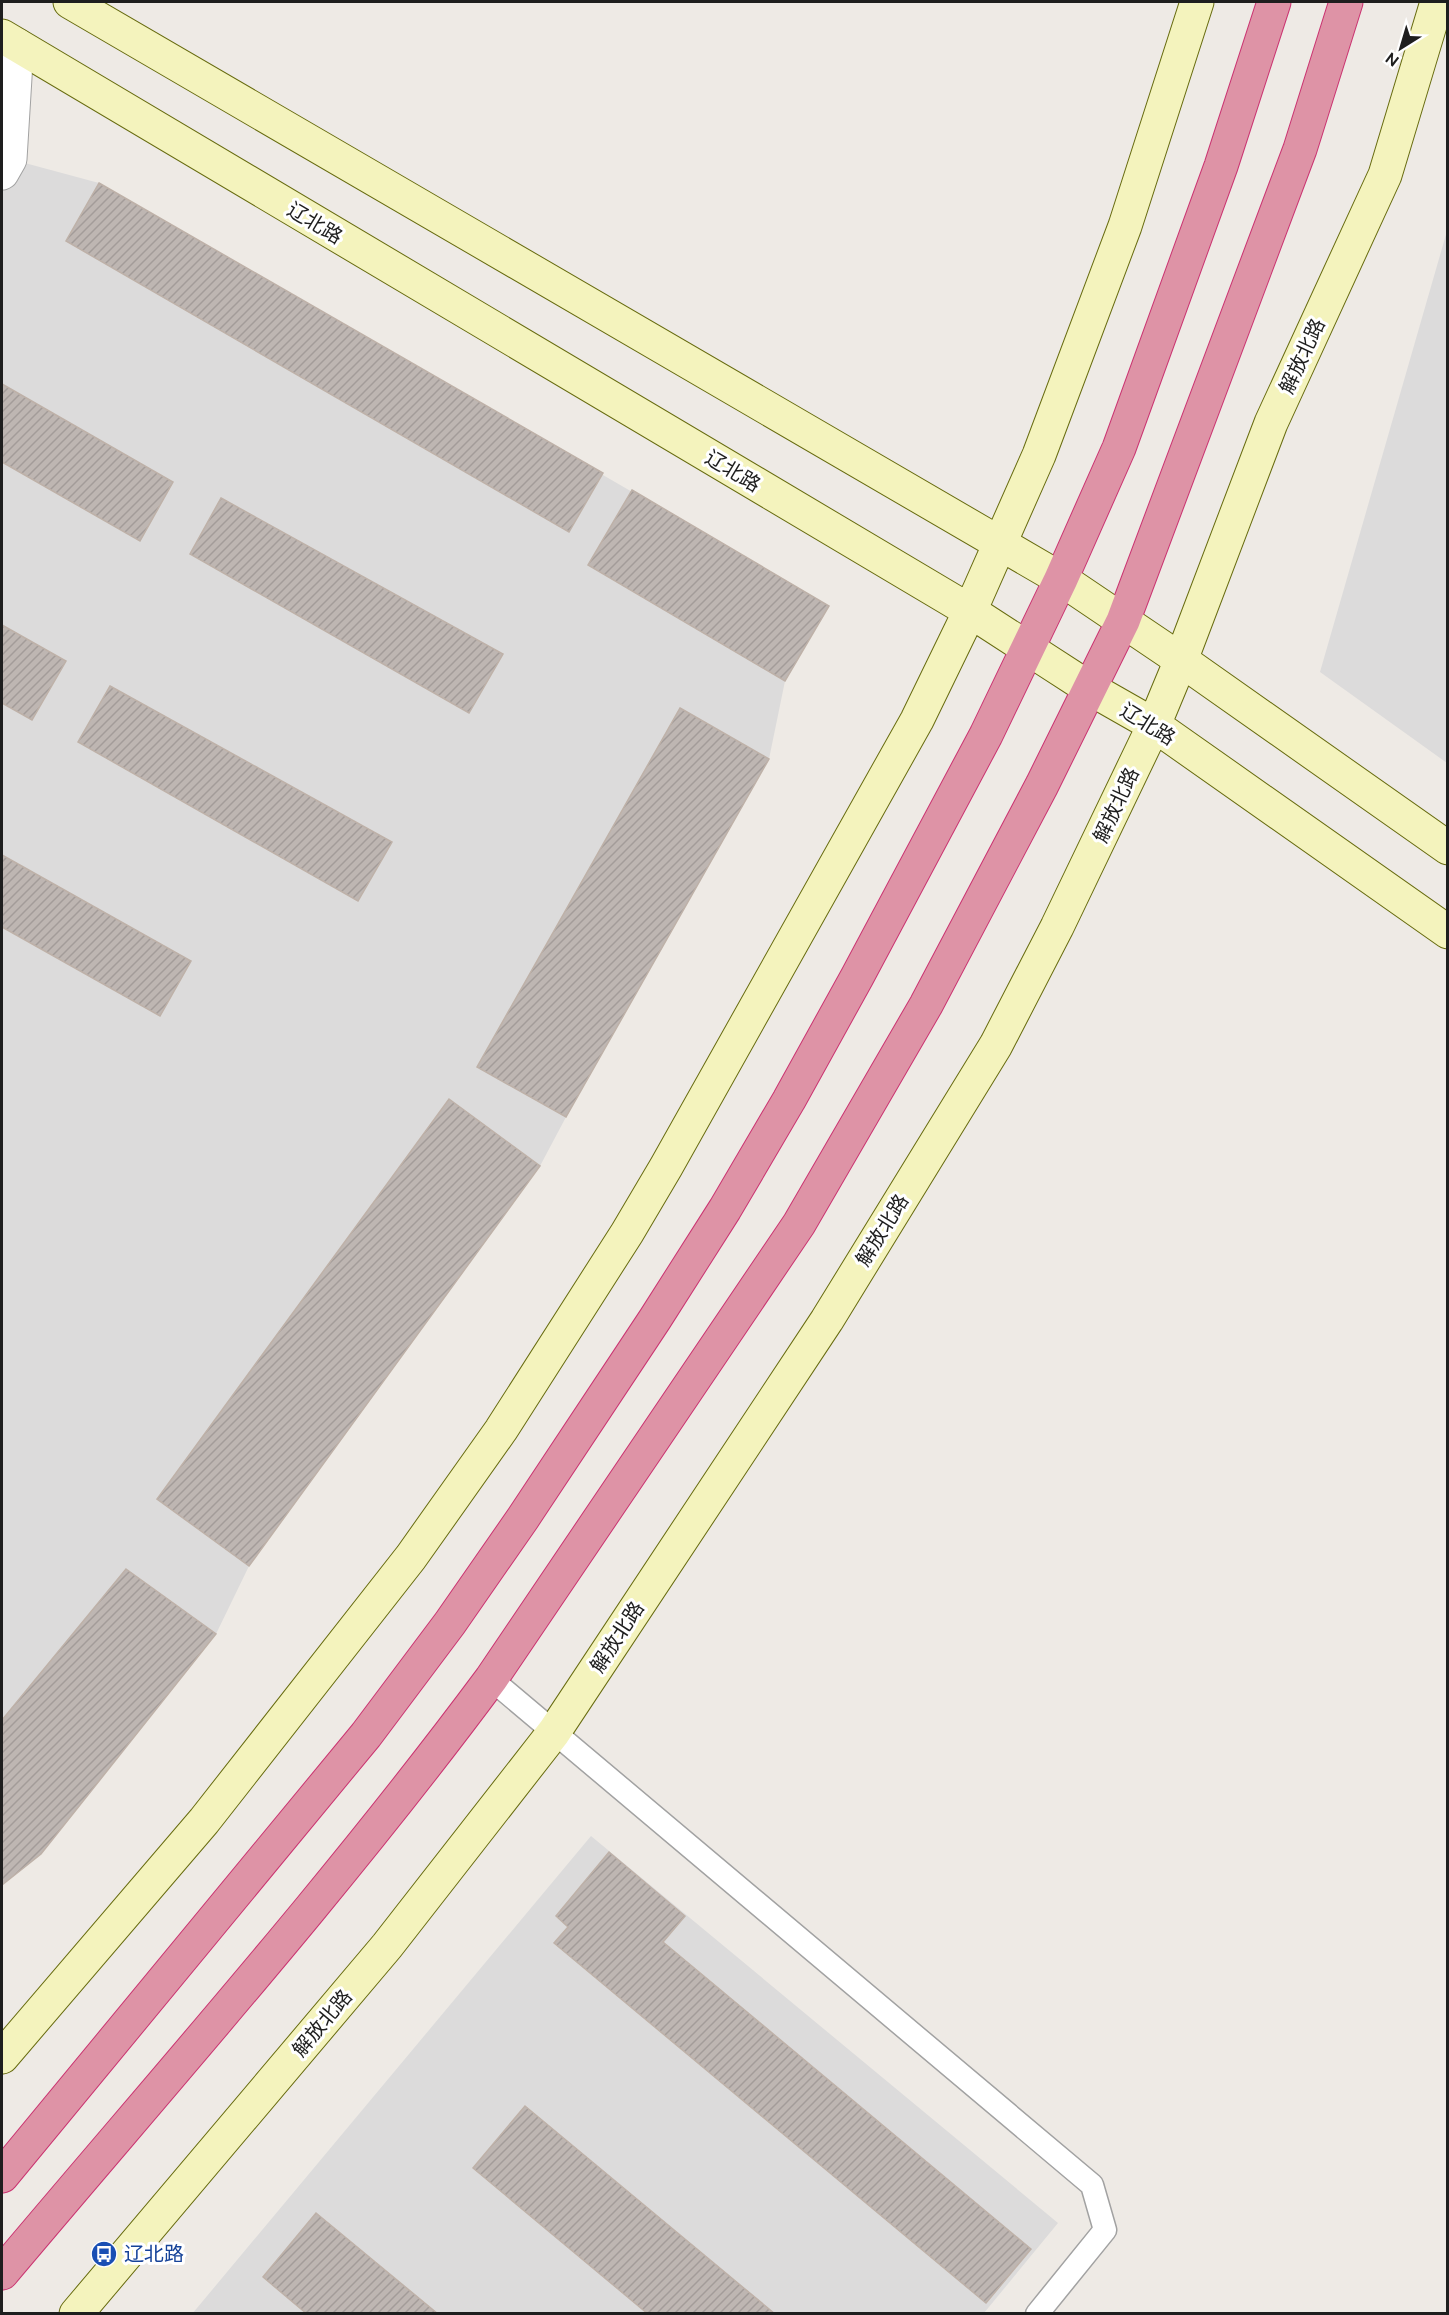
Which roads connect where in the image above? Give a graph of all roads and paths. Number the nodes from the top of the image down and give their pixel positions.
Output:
1 (70, 2) edge
2 (1197, 2) edge
3 (1275, 2) edge
4 (1346, 2) edge
5 (1437, 2) edge
6 (9, 41) edge
7 (2, 173) edge
8 (999, 545) junction
9 (1060, 579) junction
10 (970, 611) junction
11 (1123, 621) junction
12 (1027, 649) junction
13 (1181, 660) junction
14 (1089, 688) junction
15 (1154, 725) junction
16 (1448, 848) edge
17 (1448, 932) edge
18 (491, 1679) junction
19 (555, 1732) junction
20 (2, 2057) edge
21 (2, 2176) edge
22 (2, 2273) edge
23 (76, 2313) edge
24 (1037, 2313) edge

1 - 8 street
2 - 8 street
3 - 9 highway
4 - 11 highway
5 - 13 street, 解放北路
6 - 7 street
6 - 10 street, 辽北路
8 - 9 street
8 - 10 street
9 - 11 street
9 - 12 highway
10 - 12 street, 辽北路
10 - 20 street
11 - 13 street
11 - 14 highway
12 - 14 street, 辽北路
12 - 21 highway
13 - 15 street, 解放北路
13 - 16 street
14 - 15 street, 辽北路
14 - 18 highway
15 - 17 street, 辽北路
15 - 19 street, 解放北路
18 - 19 lane
18 - 22 highway
19 - 23 street, 解放北路
19 - 24 lane

